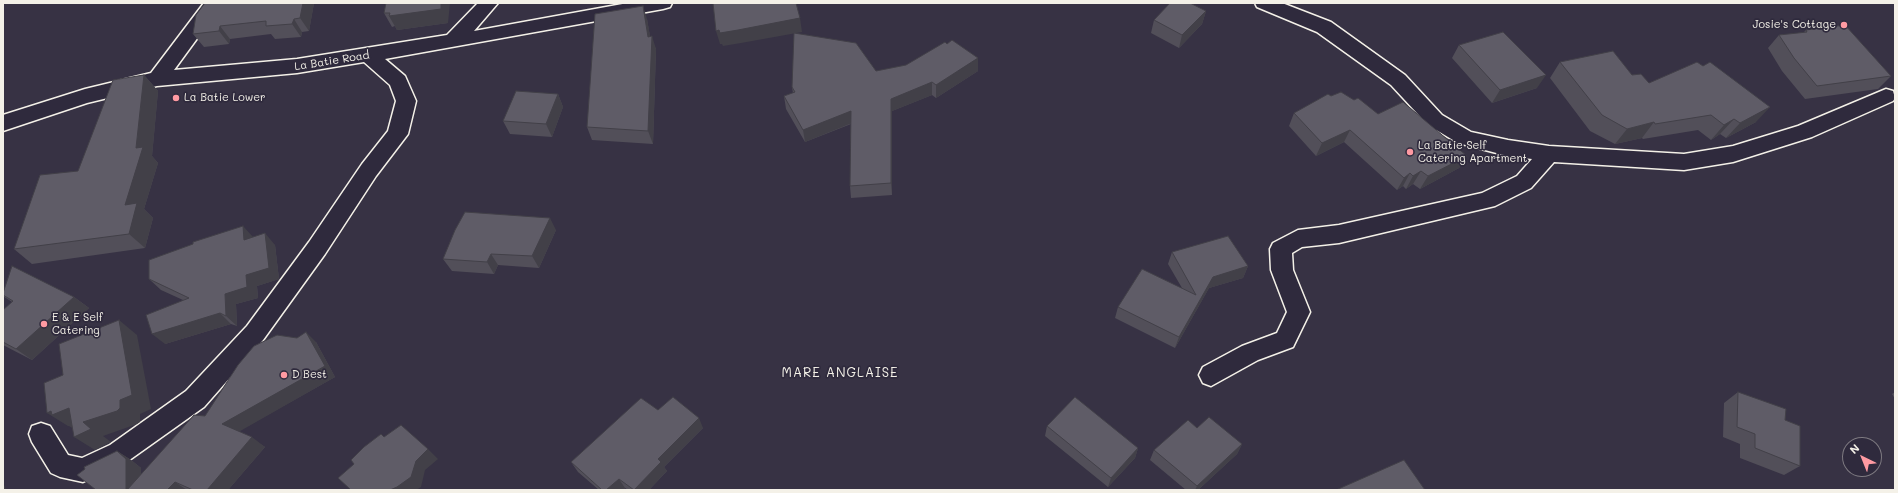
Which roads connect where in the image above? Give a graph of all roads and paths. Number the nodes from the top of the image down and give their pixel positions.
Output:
1 (214, 3) edge
2 (489, 3) edge
3 (663, 3) edge
4 (1264, 3) edge
5 (453, 41) junction
6 (368, 55) junction
7 (157, 79) junction
8 (1886, 96) dead end
9 (3, 123) edge
10 (1548, 154) junction
11 (1211, 375) dead end
12 (41, 434) dead end

1 - 7 street
2 - 5 street
3 - 5 street, La Batie Road
4 - 10 street
5 - 6 street, La Batie Road
6 - 7 street, La Batie Road
6 - 12 street
7 - 9 street, La Batie Road
8 - 10 street
10 - 11 street

